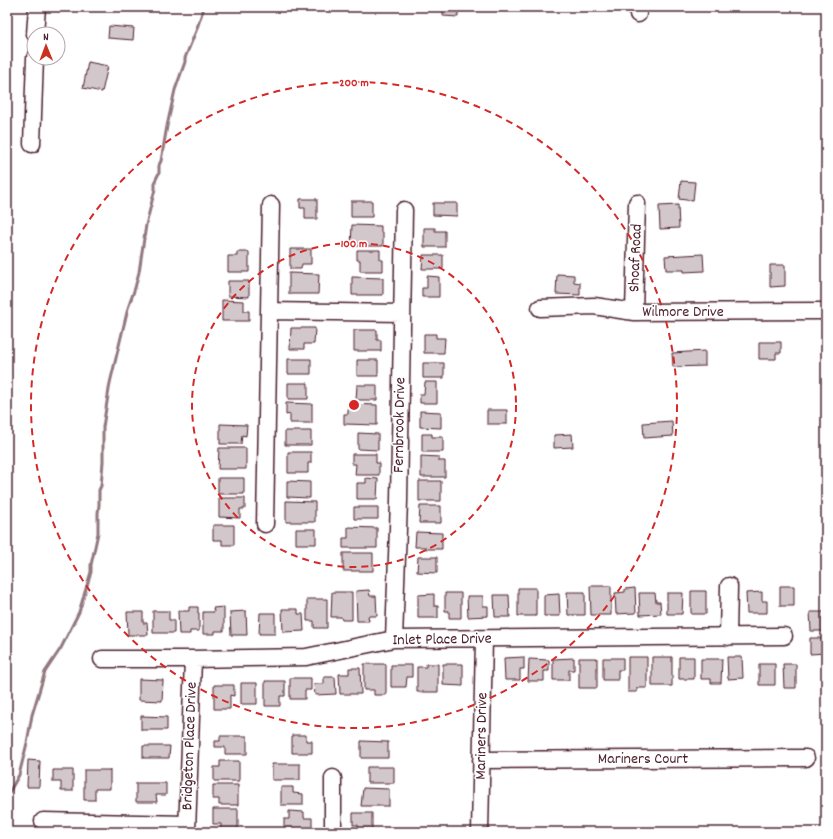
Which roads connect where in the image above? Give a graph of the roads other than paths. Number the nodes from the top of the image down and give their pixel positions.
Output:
1 (37, 7) edge
2 (36, 26) edge
3 (35, 66) edge
4 (32, 144) dead end
5 (637, 203) dead end
6 (271, 205) dead end
7 (404, 210) dead end
8 (540, 308) dead end
9 (826, 311) edge
10 (269, 312) junction
11 (634, 312) junction
12 (402, 313) junction
13 (265, 524) dead end
14 (729, 586) dead end
15 (784, 636) dead end
16 (728, 637) junction
17 (484, 639) junction
18 (394, 640) junction
19 (102, 659) dead end
20 (193, 659) junction
21 (806, 758) dead end
22 (481, 760) junction
23 (333, 778) dead end
24 (43, 821) dead end
25 (187, 828) edge
26 (333, 832) edge
27 (480, 832) edge

1 - 2 street
3 - 4 street
5 - 11 street, Shoaf Road
6 - 10 street
7 - 12 street, Fernbrook Drive
8 - 11 street, Wilmore Drive
9 - 11 street, Wilmore Drive
10 - 12 street
10 - 13 street
12 - 18 street, Fernbrook Drive
14 - 16 street
15 - 16 street, Inlet Place Drive
16 - 17 street, Inlet Place Drive
17 - 18 street, Inlet Place Drive
17 - 22 street, Mariners Drive
18 - 20 street, Inlet Place Drive
19 - 20 street, Inlet Place Drive
20 - 25 street, Bridgeton Place Drive
21 - 22 street, Mariners Court
22 - 27 street, Mariners Drive
23 - 26 street
24 - 25 street

